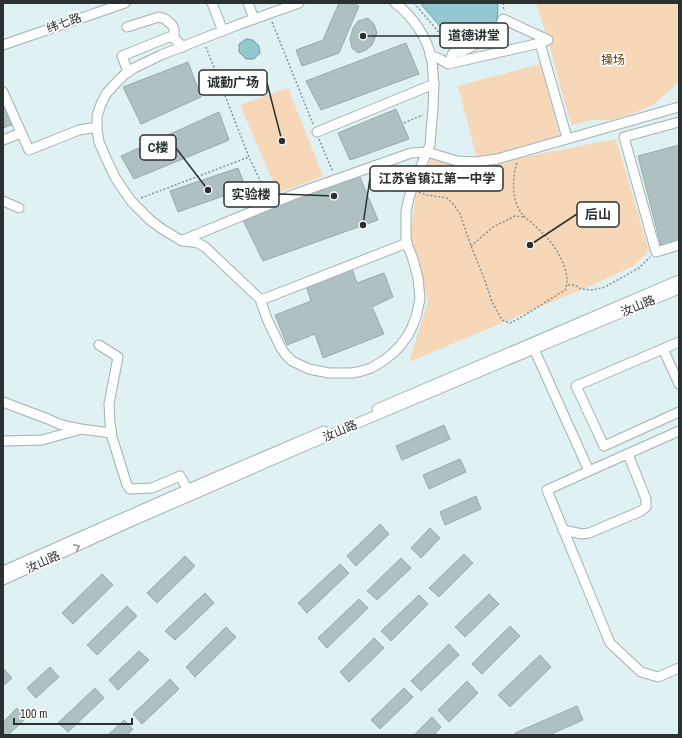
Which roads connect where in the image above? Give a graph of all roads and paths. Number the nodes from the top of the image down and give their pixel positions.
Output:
1 (125, 3) edge
2 (212, 3) edge
3 (248, 3) edge
4 (299, 3) edge
5 (394, 3) edge
6 (414, 3) edge
7 (268, 14) junction
8 (254, 19) junction
9 (127, 27) dead end
10 (223, 31) junction
11 (174, 38) junction
12 (203, 39) junction
13 (540, 43) junction
14 (3, 45) edge
15 (182, 47) junction
16 (453, 53) junction
17 (430, 55) junction
18 (448, 64) junction
19 (128, 72) junction
20 (434, 84) junction
21 (3, 92) edge
22 (679, 107) edge
23 (432, 112) junction
24 (679, 122) edge
25 (404, 123) dead end
26 (97, 127) junction
27 (317, 132) junction
28 (21, 133) junction
29 (567, 138) junction
30 (3, 140) edge
31 (427, 152) junction
32 (520, 152) junction
33 (249, 157) junction
34 (336, 180) junction
35 (412, 187) junction
36 (3, 201) edge
37 (132, 201) junction
38 (271, 204) junction
39 (20, 208) dead end
40 (524, 217) junction
41 (182, 241) junction
42 (407, 243) junction
43 (679, 245) edge
44 (471, 246) junction
45 (656, 252) junction
46 (679, 280) edge
47 (568, 285) junction
48 (679, 289) edge
49 (261, 300) junction
50 (679, 342) edge
51 (99, 345) dead end
52 (534, 349) junction
53 (663, 349) junction
54 (679, 384) edge
55 (3, 402) edge
56 (679, 412) edge
57 (80, 429) junction
58 (679, 431) edge
59 (111, 433) junction
60 (3, 441) edge
61 (628, 454) junction
62 (589, 471) junction
63 (190, 493) junction
64 (563, 530) junction
65 (3, 571) edge
66 (3, 580) edge
67 (679, 668) edge

1 - 14 street, 纬七路
2 - 10 street
3 - 8 street
4 - 7 street
5 - 17 street
6 - 16 path
7 - 8 street
7 - 27 path
8 - 10 street
9 - 11 street
10 - 12 street
11 - 15 street
11 - 19 street
12 - 15 street
12 - 33 path
13 - 16 street
13 - 18 street
13 - 29 street
15 - 19 street
16 - 18 street
17 - 18 street
17 - 20 street
19 - 26 street
20 - 23 street
20 - 27 street
21 - 28 street
22 - 29 street
23 - 25 path
23 - 31 street
24 - 45 street
26 - 28 street
26 - 37 street
27 - 34 path
28 - 30 street
29 - 32 street
31 - 32 street
31 - 34 street
31 - 35 street
32 - 40 path
33 - 37 path
33 - 38 path
34 - 38 street
35 - 42 street
35 - 44 path
36 - 39 street
37 - 41 street
38 - 41 street
40 - 44 path
40 - 47 path
41 - 49 street
42 - 49 street
42 - 49 street
43 - 45 street
44 - 47 path
45 - 47 path
46 - 63 street, 汝山路
48 - 52 street, 汝山路
50 - 53 street
51 - 59 street
52 - 62 street
52 - 63 street, 汝山路
53 - 54 street
53 - 56 street
55 - 57 street
57 - 59 street
57 - 60 street
58 - 61 street
59 - 63 street
61 - 62 street
61 - 64 street
62 - 64 street
63 - 65 street, 汝山路
66 -> 63 street, 汝山路
64 - 67 street

